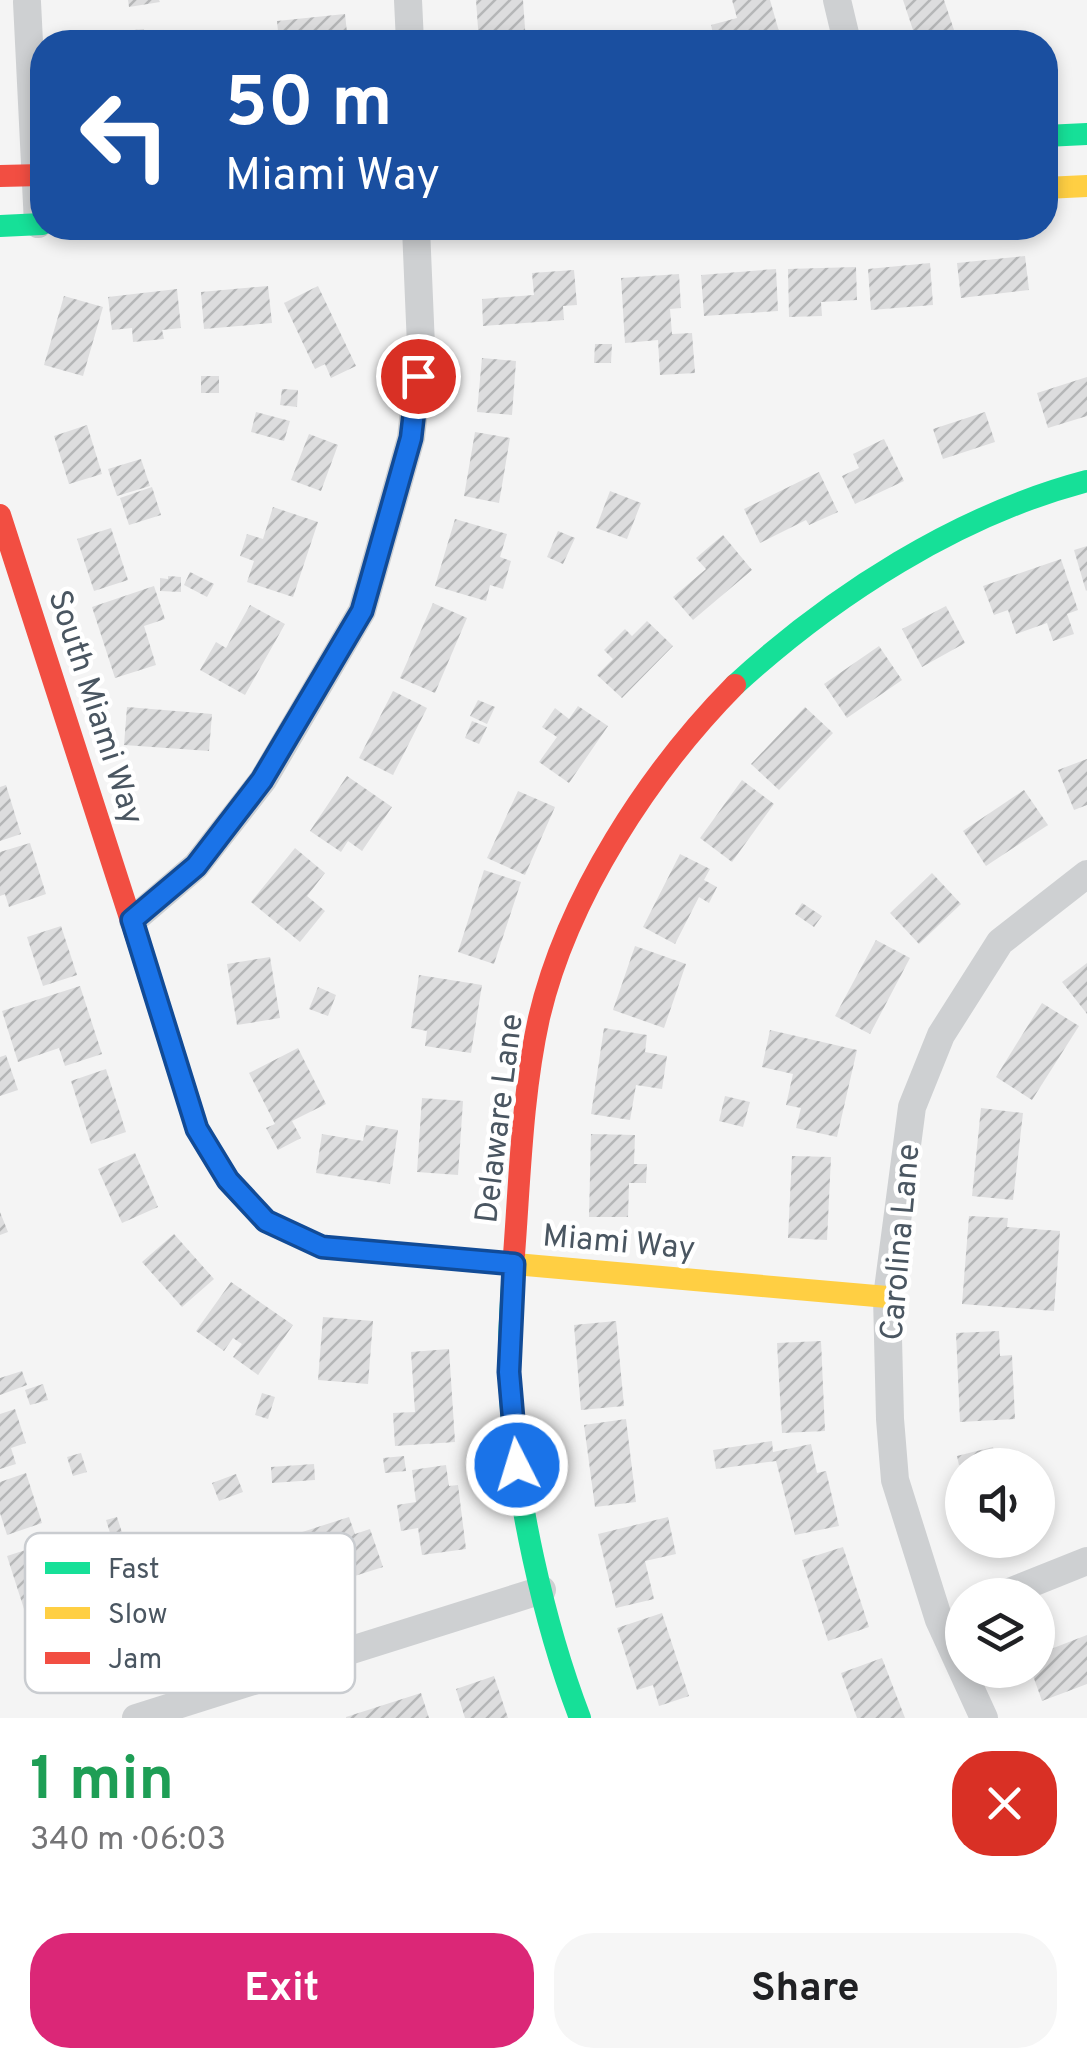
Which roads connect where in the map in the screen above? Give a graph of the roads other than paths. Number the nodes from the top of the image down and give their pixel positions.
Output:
1 (408, 0) edge
2 (837, 0) edge
3 (26, 2) edge
4 (409, 30) edge
5 (844, 30) edge
6 (30, 60) edge
7 (1087, 134) edge
8 (1058, 135) edge
9 (30, 175) edge
10 (0, 176) edge
11 (1087, 186) edge
12 (1058, 187) edge
13 (30, 224) edge
14 (0, 226) edge
15 (417, 240) edge
16 (1087, 481) edge
17 (0, 515) edge
18 (1087, 874) edge
19 (132, 920) junction
20 (514, 1264) junction
21 (887, 1297) junction
22 (1087, 1561) edge
23 (1044, 1578) edge
24 (542, 1590) junction
25 (945, 1603) edge
26 (355, 1649) edge
27 (974, 1688) edge
28 (215, 1693) edge
29 (136, 1718) edge
30 (580, 1718) edge
31 (984, 1718) edge

1 - 4 street
2 - 5 street
3 - 6 street
7 - 8 street
9 - 10 street
11 - 12 street
13 - 14 street
15 - 19 street
16 - 20 street, Delaware Lane
17 - 19 street, South Miami Way
18 - 21 street, Carolina Lane
19 - 20 street, Miami Way
20 - 21 street, Miami Way
20 - 24 street, Delaware Lane
21 - 25 street, Carolina Lane
22 - 23 street
24 - 26 street
24 - 30 street, Delaware Lane
27 - 31 street, Carolina Lane
28 - 29 street

